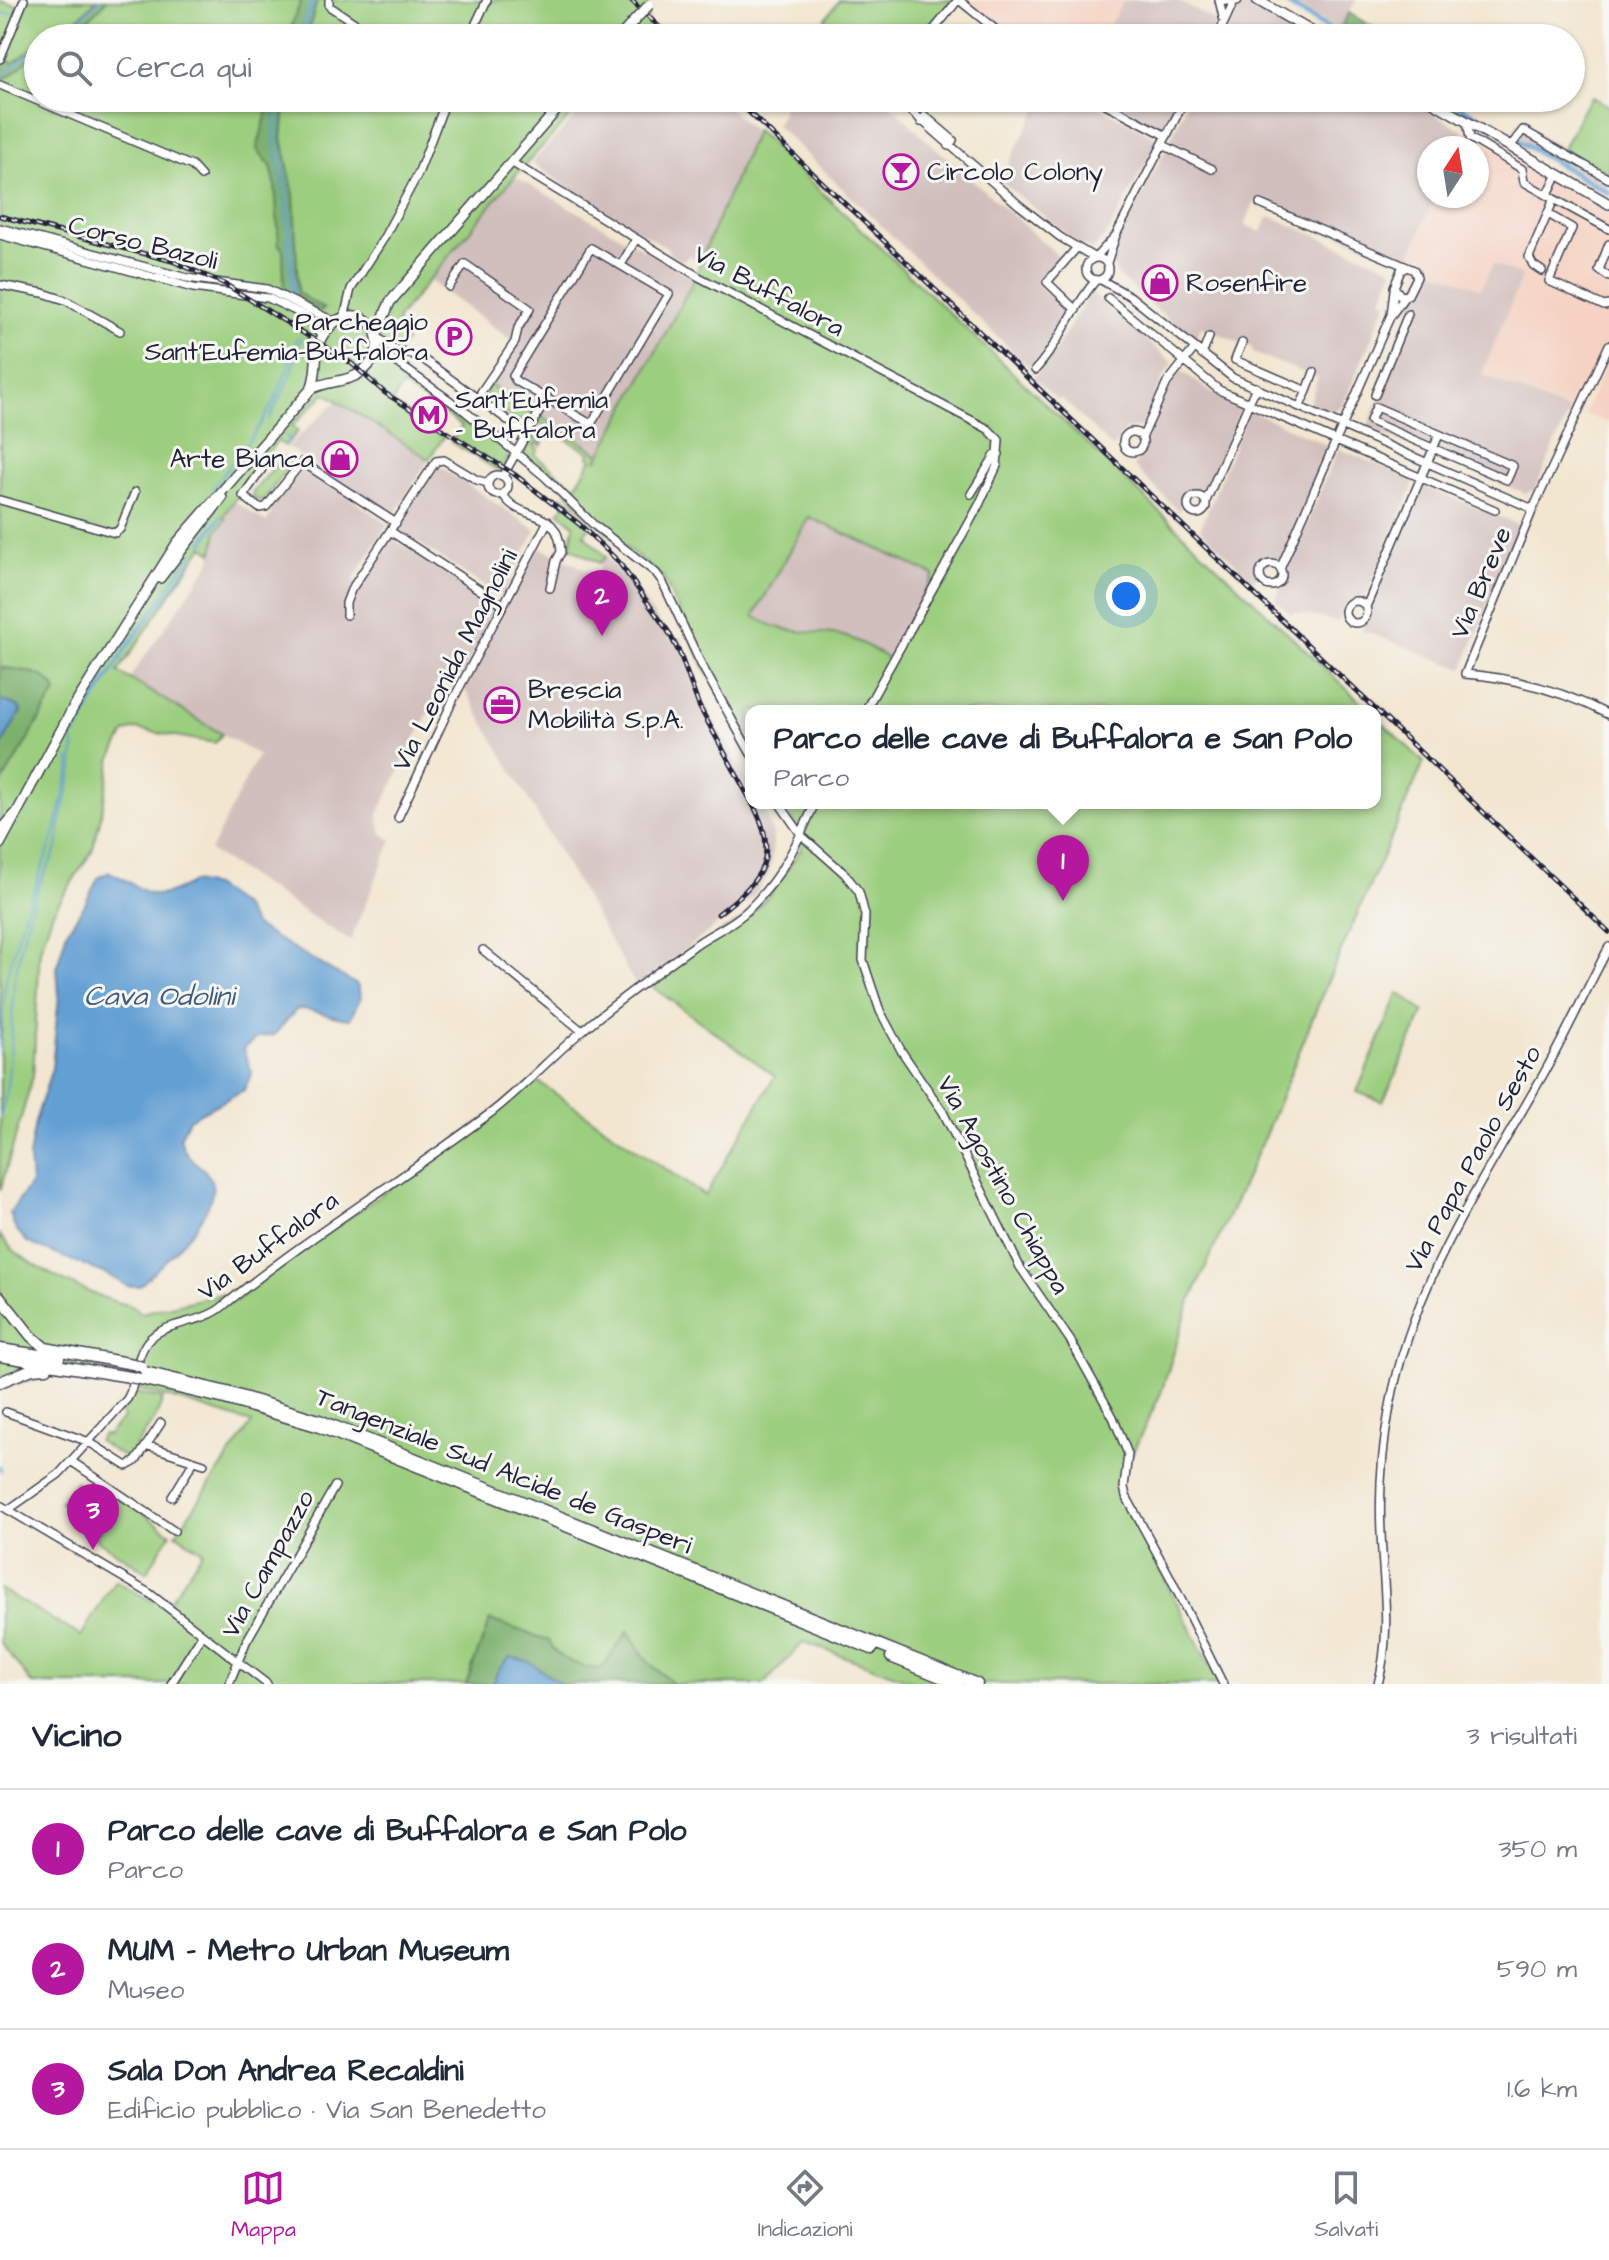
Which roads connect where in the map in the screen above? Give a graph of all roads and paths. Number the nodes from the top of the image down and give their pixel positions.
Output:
1 (24, 0) edge
2 (329, 0) edge
3 (487, 0) edge
4 (958, 0) edge
5 (1229, 0) edge
6 (1250, 0) edge
7 (1259, 1) edge
8 (651, 2) edge
9 (1224, 21) junction
10 (356, 24) edge
11 (476, 24) edge
12 (631, 24) edge
13 (938, 24) edge
14 (988, 24) edge
15 (1223, 24) edge
16 (1299, 24) edge
17 (0, 59) edge
18 (0, 85) edge
19 (24, 95) edge
20 (64, 112) edge
21 (442, 112) edge
22 (555, 112) edge
23 (911, 112) edge
24 (1121, 112) edge
25 (1179, 112) edge
26 (1450, 112) edge
27 (1467, 122) junction
28 (1167, 136) junction
29 (1512, 144) junction
30 (1163, 145) junction
31 (511, 162) junction
32 (1212, 169) dead end
33 (1558, 174) junction
34 (201, 176) dead end
35 (1609, 179) edge
36 (1551, 197) junction
37 (1260, 204) dead end
38 (1609, 205) edge
39 (1548, 214) junction
40 (0, 228) edge
41 (1609, 229) edge
42 (0, 235) edge
43 (1116, 235) junction
44 (1060, 237) junction
45 (636, 239) junction
46 (1609, 244) edge
47 (1074, 251) junction
48 (1095, 258) junction
49 (621, 265) junction
50 (1108, 266) junction
51 (1404, 269) junction
52 (1542, 271) dead end
53 (1093, 276) junction
54 (1609, 277) edge
55 (0, 285) edge
56 (449, 287) dead end
57 (1394, 290) junction
58 (1130, 296) junction
59 (1405, 296) junction
60 (1108, 298) dead end
61 (348, 302) junction
62 (390, 302) junction
63 (1609, 305) edge
64 (1076, 310) junction
65 (1149, 310) junction
66 (1408, 314) dead end
67 (362, 317) junction
68 (1390, 317) junction
69 (315, 318) junction
70 (339, 320) junction
71 (1138, 324) junction
72 (120, 331) dead end
73 (377, 335) junction
74 (322, 337) junction
75 (1209, 337) dead end
76 (1242, 343) dead end
77 (1609, 345) edge
78 (1194, 349) junction
79 (1376, 349) junction
80 (1202, 355) junction
81 (1391, 355) junction
82 (374, 356) junction
83 (1183, 362) junction
84 (317, 368) junction
85 (1035, 370) dead end
86 (1314, 372) dead end
87 (333, 381) junction
88 (1256, 387) junction
89 (311, 389) junction
90 (1307, 391) junction
91 (547, 395) junction
92 (1375, 395) dead end
93 (480, 400) junction
94 (1249, 404) junction
95 (1300, 406) junction
96 (1342, 424) junction
97 (527, 434) junction
98 (1439, 435) junction
99 (1142, 438) dead end
100 (1335, 441) junction
101 (1433, 449) junction
102 (516, 453) junction
103 (999, 453) junction
104 (251, 461) junction
105 (1427, 463) junction
106 (503, 476) junction
107 (1421, 478) junction
108 (233, 481) junction
109 (488, 483) junction
110 (135, 492) dead end
111 (503, 494) junction
112 (971, 494) dead end
113 (0, 500) edge
114 (1206, 501) dead end
115 (1533, 509) junction
116 (1495, 510) dead end
117 (202, 511) junction
118 (548, 521) junction
119 (396, 523) junction
120 (390, 531) junction
121 (188, 544) junction
122 (1280, 569) dead end
123 (550, 588) dead end
124 (149, 589) junction
125 (503, 605) junction
126 (1366, 607) dead end
127 (346, 615) dead end
128 (868, 705) edge
129 (1609, 715) edge
130 (745, 743) edge
131 (783, 809) edge
132 (813, 809) edge
133 (16, 813) junction
134 (398, 818) dead end
135 (0, 830) edge
136 (802, 836) junction
137 (0, 844) edge
138 (1609, 947) edge
139 (483, 950) dead end
140 (582, 1031) junction
141 (419, 1150) dead end
142 (425, 1159) junction
143 (0, 1297) edge
144 (0, 1349) edge
145 (0, 1356) edge
146 (136, 1371) junction
147 (114, 1374) junction
148 (0, 1382) edge
149 (6, 1412) dead end
150 (161, 1423) dead end
151 (89, 1442) junction
152 (146, 1445) junction
153 (71, 1461) junction
154 (194, 1461) junction
155 (204, 1464) dead end
156 (335, 1486) dead end
157 (172, 1497) dead end
158 (4, 1508) edge
159 (174, 1531) dead end
160 (202, 1635) junction
161 (236, 1662) junction
162 (171, 1684) edge
163 (229, 1684) edge
164 (267, 1684) edge
165 (958, 1684) edge
166 (977, 1684) edge
167 (1223, 1684) edge
168 (1378, 1684) edge

1 - 17 street
2 - 10 street
3 - 11 street
4 - 13 street
4 - 14 street
5 - 9 street
5 - 9 street
6 - 7 main road
7 - 16 main road
8 - 12 main road, bridge
9 - 15 street
18 - 19 street
20 - 34 street
21 - 61 street
22 - 31 main road
23 - 44 street
24 - 28 street
25 - 28 street
26 - 27 main road
27 - 29 main road
27 - 36 street
28 - 30 street
29 - 33 main road
29 - 35 street
30 - 32 street
30 - 43 street
31 - 45 street, Via Buffalora
31 - 62 main road
33 - 36 street
33 - 38 main road
36 - 39 street
36 - 41 street
37 - 51 street
39 - 52 street
39 - 63 street
40 - 69 street, Corso Bazoli
42 - 69 street, Corso Bazoli
43 - 48 street
43 - 50 street
44 - 47 street
44 - 48 street
45 - 49 street
45 - 103 street, Via Buffalora
46 - 54 street
47 - 53 street
47 - 64 street
48 - 50 street
48 - 53 street
49 - 91 street
49 - 91 street
50 - 53 street
50 - 58 street
51 - 57 street
51 - 59 street
53 - 58 street
53 - 64 street
55 - 72 street
56 - 93 street
57 - 59 street
57 - 68 street
58 - 65 street
59 - 68 street
60 - 71 street
61 - 67 street
61 - 70 street
62 - 67 main road
62 - 73 main road
64 - 85 street
65 - 71 street
65 - 78 street
66 - 81 street
67 - 70 main road
67 - 73 main road
68 - 79 street
69 - 70 street
69 - 74 street
70 - 74 main road
71 - 83 street
73 - 82 main road
73 - 93 street
74 - 84 main road
75 - 80 street
76 - 90 street
77 - 115 street, Via Breve
78 - 80 street
78 - 83 street
79 - 81 street
79 - 96 street
80 - 88 street
81 - 92 street
82 - 87 main road
82 - 102 street
83 - 94 street
83 - 99 street
84 - 87 main road
84 - 89 main road
86 - 90 street
87 - 89 main road
88 - 94 street
88 - 95 street
89 - 104 main road
90 - 95 street
91 - 97 street
93 - 97 street
94 - 100 street
94 - 114 street
95 - 96 street
96 - 100 street
96 - 105 street
97 - 102 street
98 - 101 street
98 - 101 street
98 - 101 street
100 - 107 street
100 - 122 street
101 - 105 street
102 - 106 street
102 - 130 street
103 - 112 street
103 - 128 street
104 - 108 main road
104 - 119 street
105 - 107 street
105 - 115 street
106 - 109 street
106 - 111 street
107 - 116 street
107 - 126 street
108 - 117 main road
108 - 121 main road
109 - 111 street
109 - 119 street
110 - 113 street
111 - 118 street
115 - 129 street, Via Breve
117 - 121 main road
117 - 124 main road
118 - 123 street
118 - 125 street, Via Leonida Magnolini
119 - 120 street
120 - 125 street
120 - 127 street
121 - 124 main road
124 - 133 main road
125 - 134 street, Via Leonida Magnolini
131 - 136 street, Via Agostino Chiappa
132 - 136 street, Via Buffalora
133 - 135 street
133 - 137 main road
136 - 140 street, Via Buffalora
136 - 167 street, Via Agostino Chiappa
138 - 168 street, Via Papa Paolo Sesto
139 - 140 street
140 - 142 street, Via Buffalora
141 - 142 street
142 - 151 street, Via Buffalora
143 - 146 highway
144 - 146 highway, Tangenziale Sud Alcide de Gasperi
145 - 147 highway, Tangenziale Sud Alcide de Gasperi
146 - 147 highway, Tangenziale Sud Alcide de Gasperi
146 - 165 highway, Tangenziale Sud Alcide de Gasperi
146 - 166 highway, Tangenziale Sud Alcide de Gasperi
147 - 148 highway
149 - 151 street
150 - 152 street
151 - 152 street
151 - 153 street, Via Buffalora
152 - 154 street
153 - 158 street, Via Buffalora
153 - 159 street
154 - 155 street
154 - 157 street
156 - 161 street, Via Campazzo
158 - 160 street
160 - 161 street
160 - 162 street
161 - 163 street, Via Campazzo
161 - 164 street

